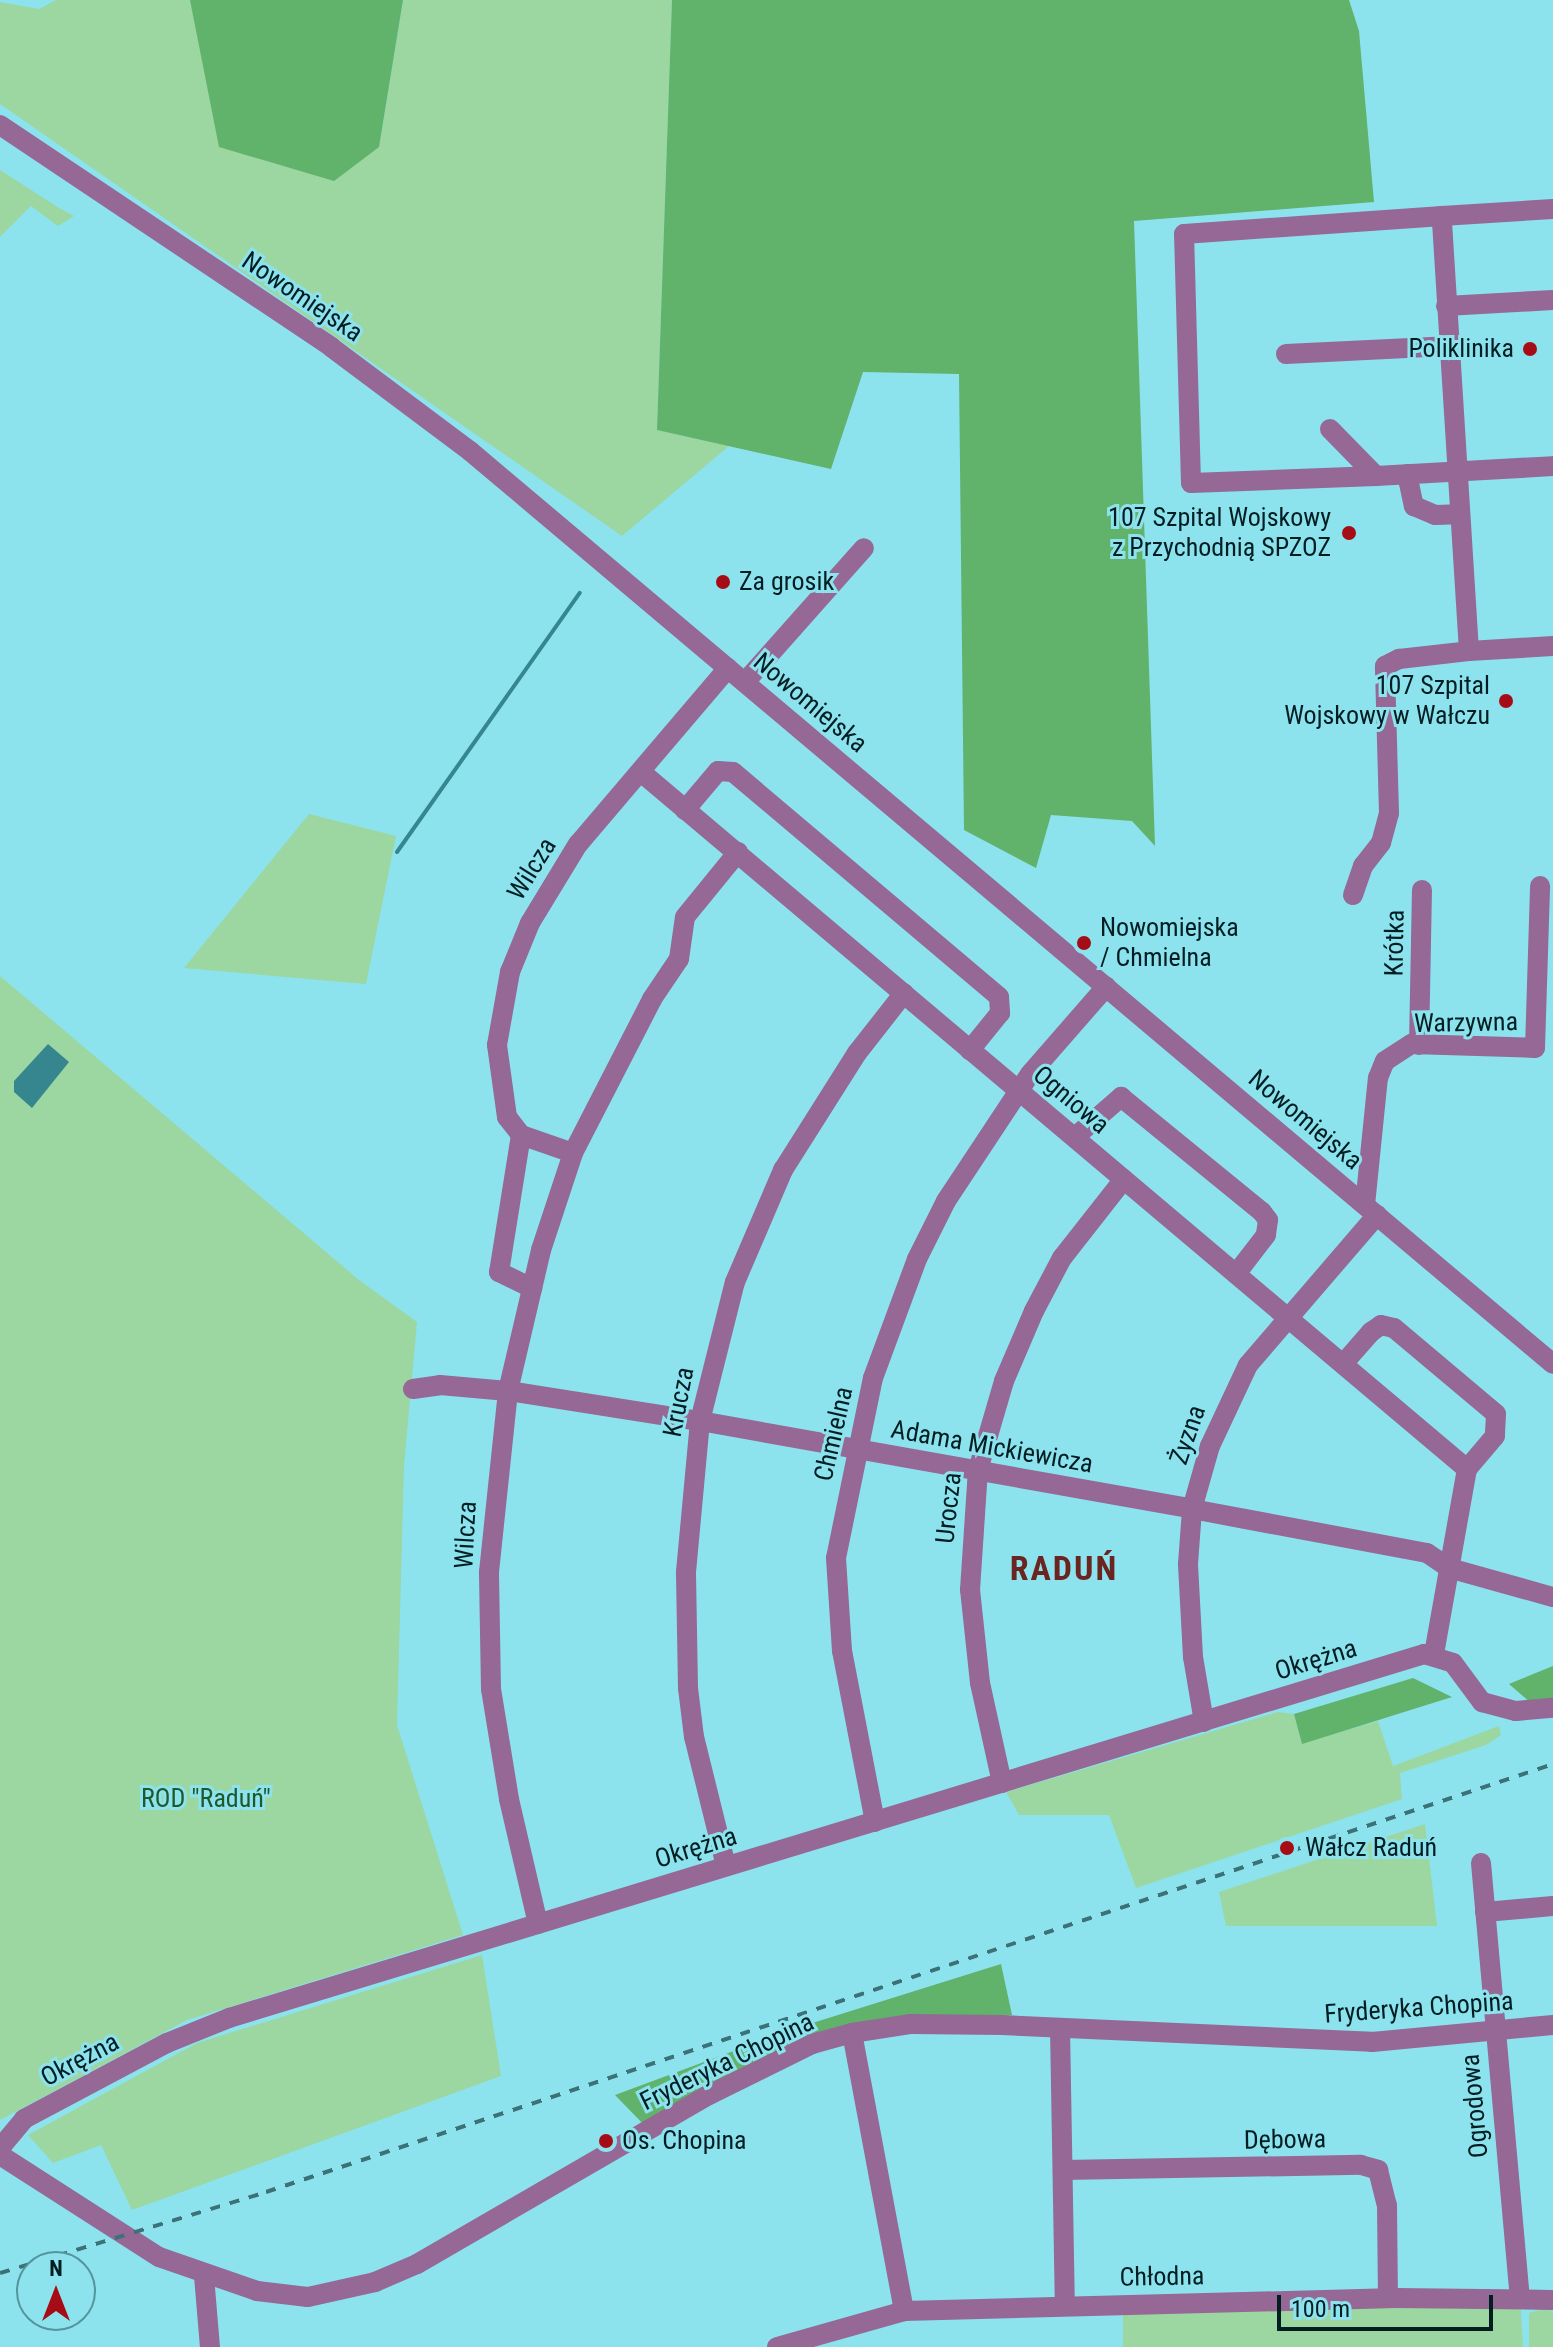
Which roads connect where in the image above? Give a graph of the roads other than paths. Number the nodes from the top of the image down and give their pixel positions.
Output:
1 (0, 125) edge
2 (1553, 209) edge
3 (1442, 216) junction
4 (1553, 300) edge
5 (1446, 306) junction
6 (1447, 346) junction
7 (1286, 354) dead end
8 (1330, 429) dead end
9 (1553, 466) edge
10 (1455, 471) junction
11 (1407, 474) junction
12 (1376, 476) junction
13 (1458, 514) junction
14 (864, 548) dead end
15 (1553, 646) edge
16 (1469, 651) junction
17 (728, 668) junction
18 (745, 682) junction
19 (641, 772) junction
20 (685, 810) junction
21 (738, 852) junction
22 (1540, 886) dead end
23 (1422, 890) dead end
24 (1353, 895) dead end
25 (1106, 987) junction
26 (904, 993) junction
27 (1419, 1045) junction
28 (970, 1050) junction
29 (1020, 1091) junction
30 (521, 1135) junction
31 (1076, 1136) junction
32 (573, 1153) junction
33 (1124, 1179) junction
34 (1371, 1210) junction
35 (1236, 1274) junction
36 (532, 1288) junction
37 (1287, 1316) junction
38 (1343, 1364) junction
39 (1553, 1364) edge
40 (413, 1389) dead end
41 (508, 1391) junction
42 (700, 1421) junction
43 (855, 1449) junction
44 (1467, 1469) junction
45 (978, 1470) junction
46 (1192, 1509) junction
47 (1449, 1568) junction
48 (1553, 1597) edge
49 (1434, 1654) junction
50 (1553, 1708) edge
51 (1204, 1722) junction
52 (1002, 1783) junction
53 (875, 1822) junction
54 (1481, 1863) dead end
55 (726, 1866) junction
56 (1553, 1906) edge
57 (1485, 1912) junction
58 (538, 1924) junction
59 (1553, 2025) edge
60 (1060, 2028) junction
61 (1495, 2031) junction
62 (852, 2033) junction
63 (0, 2148) edge
64 (0, 2155) edge
65 (1063, 2170) junction
66 (204, 2276) junction
67 (1520, 2296) junction
68 (1388, 2298) junction
69 (1553, 2300) edge
70 (1065, 2305) junction
71 (904, 2311) junction
72 (210, 2347) edge
73 (777, 2347) edge

1 - 17 street, Nowomiejska
2 - 3 street
3 - 5 street
3 - 12 street
4 - 5 street
5 - 6 street
6 - 7 street
6 - 10 street
8 - 12 street
9 - 10 street
10 - 11 street
10 - 13 street
11 - 12 street
11 - 13 street
13 - 16 street
14 - 18 street
15 - 16 street
16 - 24 street
17 - 18 street, Nowomiejska
17 - 19 street, Wilcza
18 - 25 street, Nowomiejska
19 - 20 street, Ogniowa
19 - 30 street, Wilcza
20 - 21 street, Ogniowa
20 - 28 street
21 - 26 street, Ogniowa
21 - 32 street, Wilcza
22 - 27 street, Warzywna
23 - 27 street, Krótka
25 - 29 street, Chmielna
25 - 34 street, Nowomiejska
26 - 28 street, Ogniowa
26 - 42 street, Krucza
27 - 34 street, Warzywna
28 - 29 street, Ogniowa
29 - 31 street, Ogniowa
29 - 43 street, Chmielna
30 - 32 street
30 - 36 street
31 - 33 street, Ogniowa
31 - 35 street
32 - 36 street, Wilcza
33 - 35 street, Ogniowa
33 - 45 street, Urocza
34 - 37 street, Żyzna
34 - 39 street, Nowomiejska
35 - 37 street, Ogniowa
36 - 41 street, Wilcza
37 - 38 street, Ogniowa
37 - 46 street, Żyzna
38 - 44 street, Ogniowa
38 - 44 street
40 - 41 street, Adama Mickiewicza
41 - 42 street, Adama Mickiewicza
41 - 58 street, Wilcza
42 - 43 street, Adama Mickiewicza
42 - 55 street, Krucza
43 - 45 street, Adama Mickiewicza
43 - 53 street, Chmielna
44 - 47 street
45 - 46 street, Adama Mickiewicza
45 - 52 street, Urocza
46 - 47 street, Adama Mickiewicza
46 - 51 street, Żyzna
47 - 48 street, Adama Mickiewicza
47 - 49 street
49 - 50 street
49 - 51 street, Okrężna
51 - 52 street, Okrężna
52 - 53 street, Okrężna
53 - 55 street, Okrężna
54 - 57 street, Ogrodowa
55 - 58 street, Okrężna
56 - 57 street
57 - 61 street, Ogrodowa
58 - 63 street, Okrężna
59 - 61 street, Fryderyka Chopina
60 - 61 street, Fryderyka Chopina
60 - 62 street, Fryderyka Chopina
60 - 65 street
61 - 67 street, Ogrodowa
62 - 66 street, Fryderyka Chopina
62 - 71 street
64 - 66 street, Fryderyka Chopina
65 - 68 street, Dębowa
65 - 70 street
66 - 72 street
67 - 68 street, Chłodna
67 - 69 street, Chłodna
68 - 70 street, Chłodna
70 - 71 street, Chłodna
71 - 73 street, Chłodna

